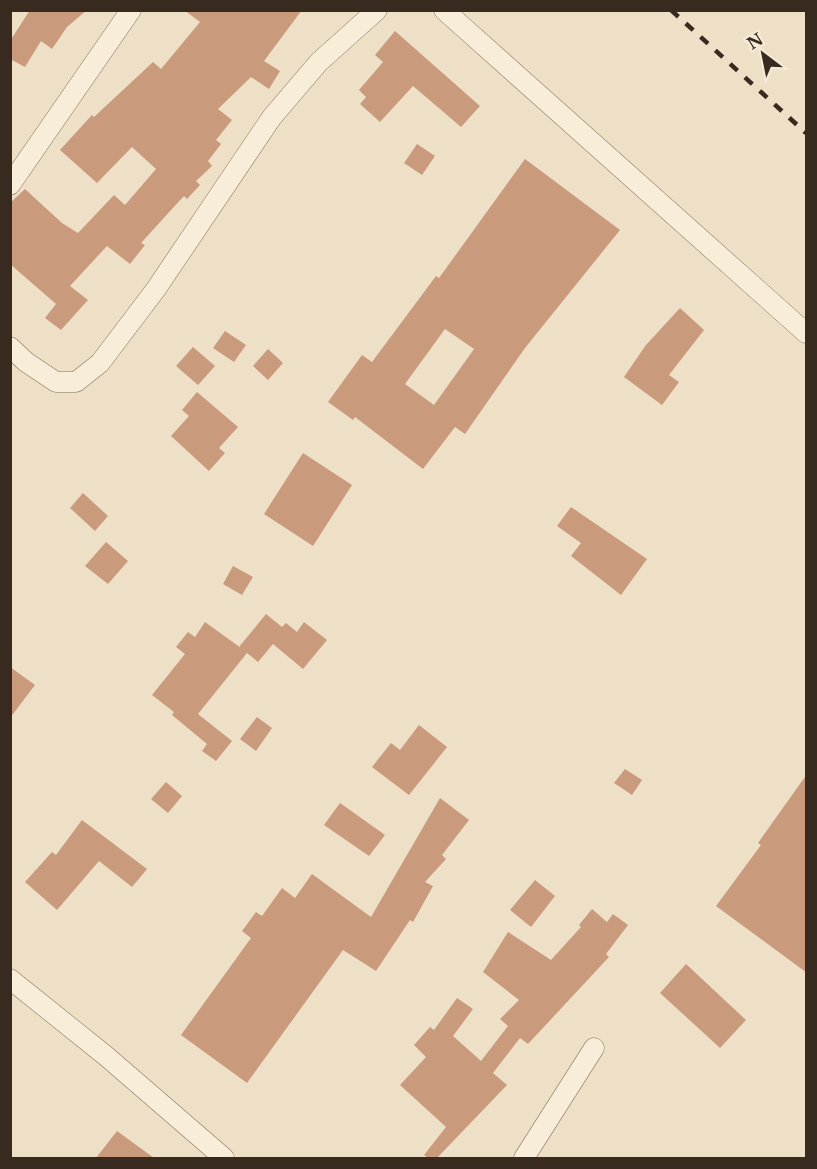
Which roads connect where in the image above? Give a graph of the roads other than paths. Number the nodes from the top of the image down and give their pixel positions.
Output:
1 (131, 10) edge
2 (378, 10) edge
3 (444, 10) edge
4 (10, 185) edge
5 (807, 333) edge
6 (10, 347) edge
7 (10, 979) edge
8 (594, 1048) dead end
9 (224, 1158) edge
10 (524, 1158) edge

1 - 4 street
2 - 6 street
3 - 5 street
7 - 9 street
8 - 10 street

